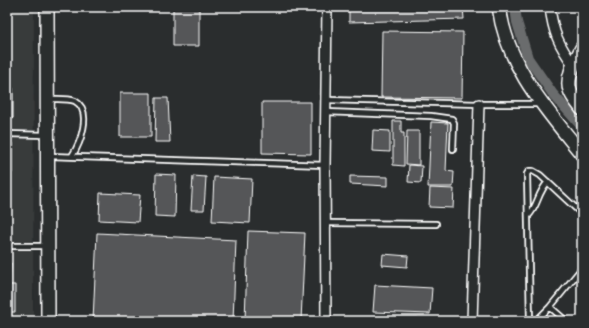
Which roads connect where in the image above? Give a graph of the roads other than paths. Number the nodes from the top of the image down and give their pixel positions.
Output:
1 (47, 7) edge
2 (327, 7) edge
3 (499, 7) edge
4 (550, 7) edge
5 (582, 48) edge
6 (574, 66) junction
7 (48, 100) junction
8 (327, 100) junction
9 (479, 104) junction
10 (542, 104) junction
11 (582, 109) edge
12 (326, 112) junction
13 (7, 134) edge
14 (48, 135) junction
15 (453, 149) dead end
16 (582, 154) edge
17 (48, 156) junction
18 (72, 156) junction
19 (325, 165) junction
20 (548, 182) junction
21 (582, 214) edge
22 (528, 216) junction
23 (326, 223) junction
24 (436, 224) dead end
25 (7, 246) edge
26 (48, 246) junction
27 (582, 268) edge
28 (550, 307) junction
29 (48, 321) edge
30 (326, 321) edge
31 (472, 321) edge
32 (530, 321) edge
33 (536, 321) edge
34 (566, 321) edge

1 - 7 street
2 - 8 street
3 - 10 street
4 - 6 street
5 - 6 street
6 - 11 street
7 - 14 street
7 - 18 lane
8 - 9 lane
8 - 12 street
9 - 10 lane
9 - 31 street
10 - 16 street
12 - 15 lane
12 - 19 street
13 - 14 lane
14 - 17 street
17 - 18 lane
17 - 26 street
18 - 19 lane
19 - 23 street
20 - 21 lane
20 - 22 lane
20 - 22 lane
22 - 32 lane
23 - 24 lane
23 - 30 street
25 - 26 lane
26 - 29 street
27 - 28 lane
28 - 33 lane
28 - 34 lane

